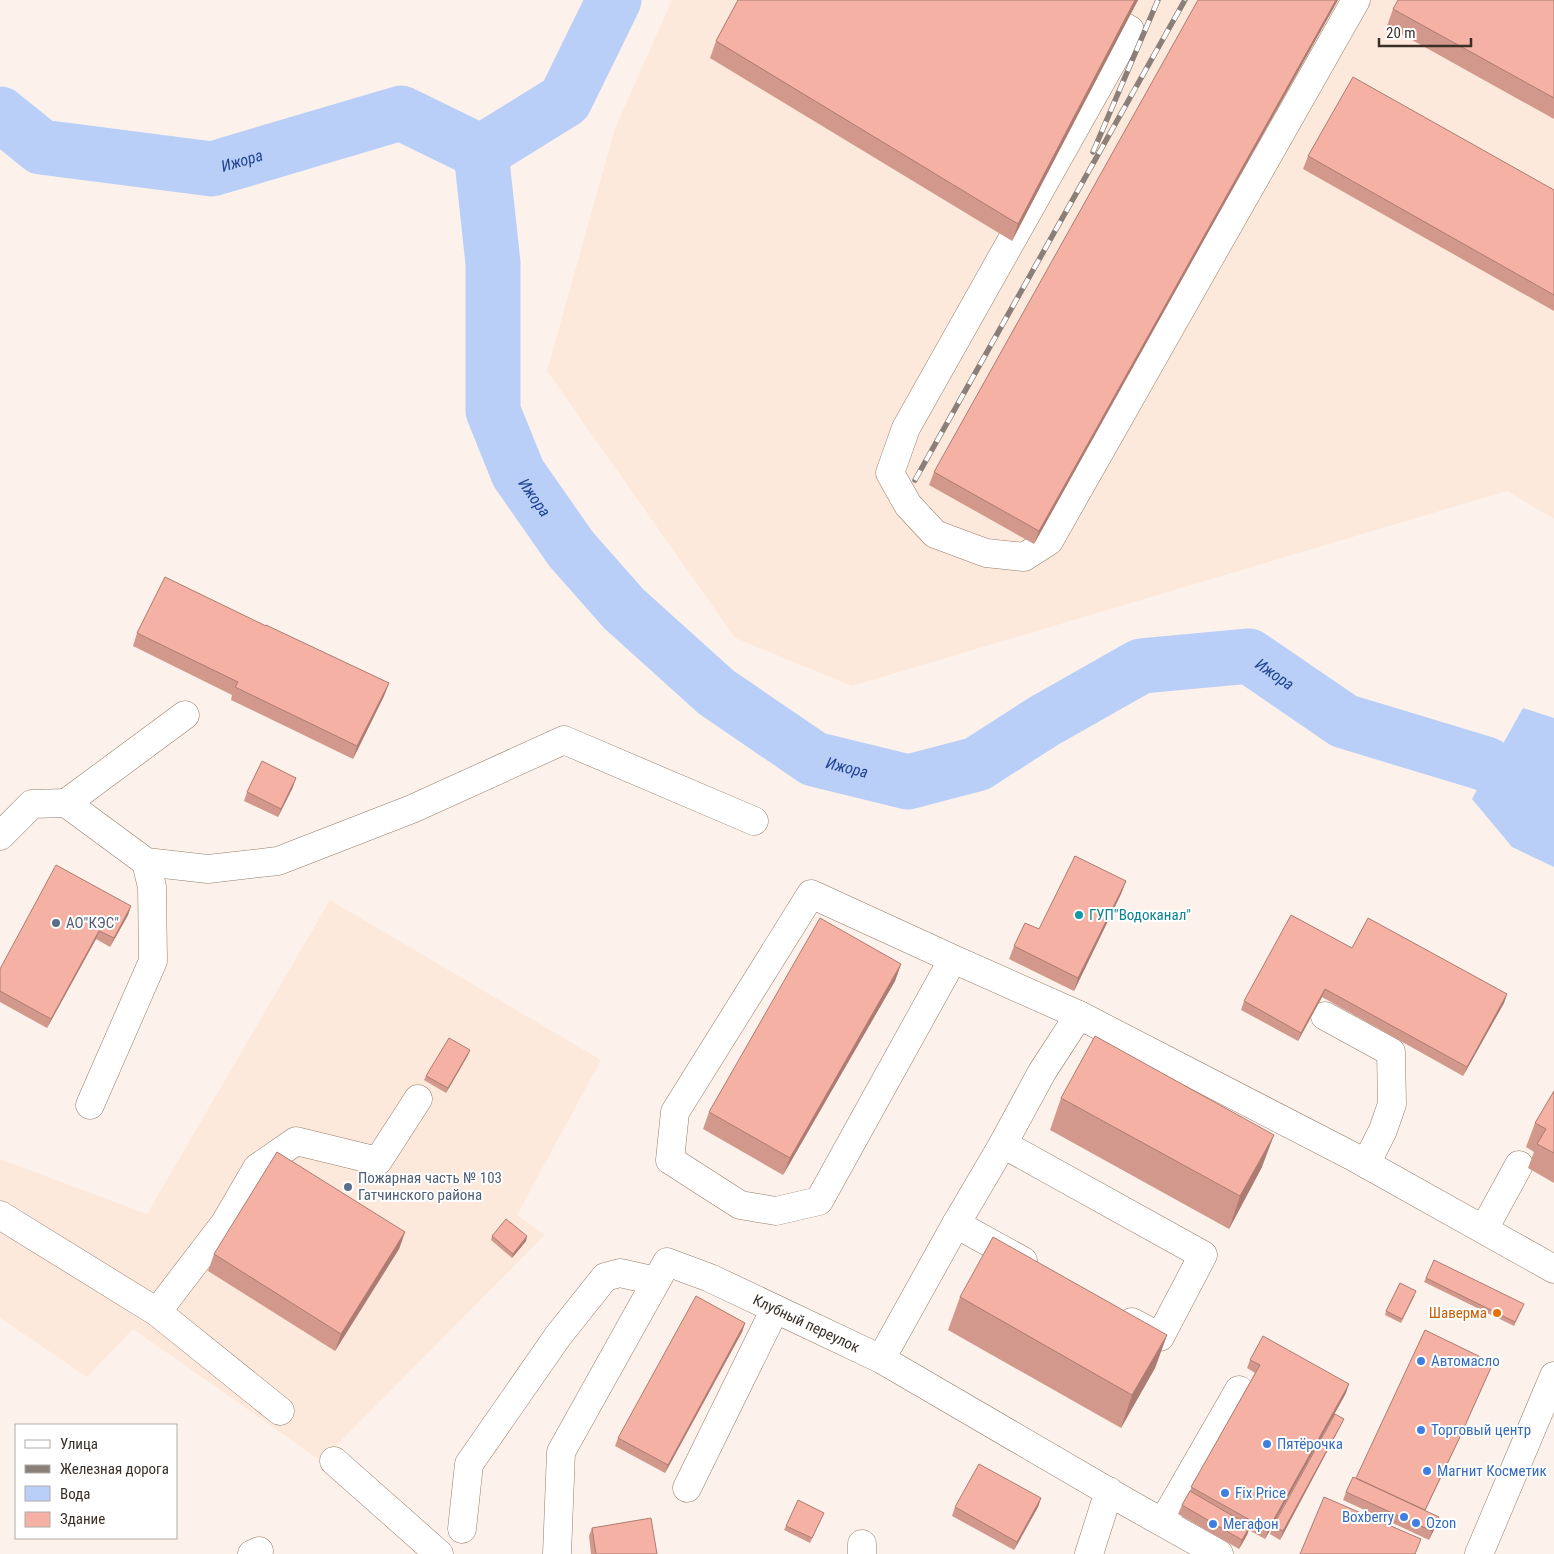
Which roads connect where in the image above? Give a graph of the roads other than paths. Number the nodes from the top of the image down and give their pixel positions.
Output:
1 (1079, 0) edge
2 (1356, 0) edge
3 (185, 715) dead end
4 (66, 803) junction
5 (754, 821) dead end
6 (0, 836) edge
7 (146, 862) junction
8 (952, 959) junction
9 (1079, 1015) junction
10 (1324, 1016) dead end
11 (418, 1099) dead end
12 (90, 1104) dead end
13 (1003, 1144) junction
14 (1366, 1164) junction
15 (1519, 1165) dead end
16 (0, 1215) edge
17 (956, 1224) junction
18 (1484, 1229) junction
19 (1554, 1269) edge
20 (1041, 1271) edge
21 (656, 1281) junction
22 (775, 1308) junction
23 (1109, 1309) edge
24 (157, 1312) junction
25 (881, 1358) junction
26 (1554, 1376) edge
27 (1238, 1390) dead end
28 (280, 1411) dead end
29 (334, 1462) dead end
30 (687, 1488) dead end
31 (1109, 1492) junction
32 (1163, 1522) junction
33 (462, 1529) dead end
34 (439, 1554) edge
35 (557, 1554) edge
36 (1089, 1554) edge
37 (1219, 1554) edge
38 (1479, 1554) edge

1 - 2 street
3 - 4 street
4 - 6 street
4 - 7 street
5 - 7 street
7 - 12 street
8 - 8 street
8 - 9 street
9 - 13 street
9 - 14 street
10 - 14 street
11 - 24 street
13 - 17 street
13 - 23 street
14 - 18 street
15 - 18 street
16 - 24 street
17 - 20 street
17 - 25 street
18 - 19 street
21 - 22 street, Клубный переулок
21 - 33 street
21 - 35 street, Клубный переулок
22 - 25 street, Клубный переулок
22 - 30 street
24 - 28 street
25 - 31 street, Клубный переулок
26 - 38 street
27 - 32 street
29 - 34 street
31 - 32 street, Клубный переулок
31 - 36 street
32 - 37 street, Клубный переулок

